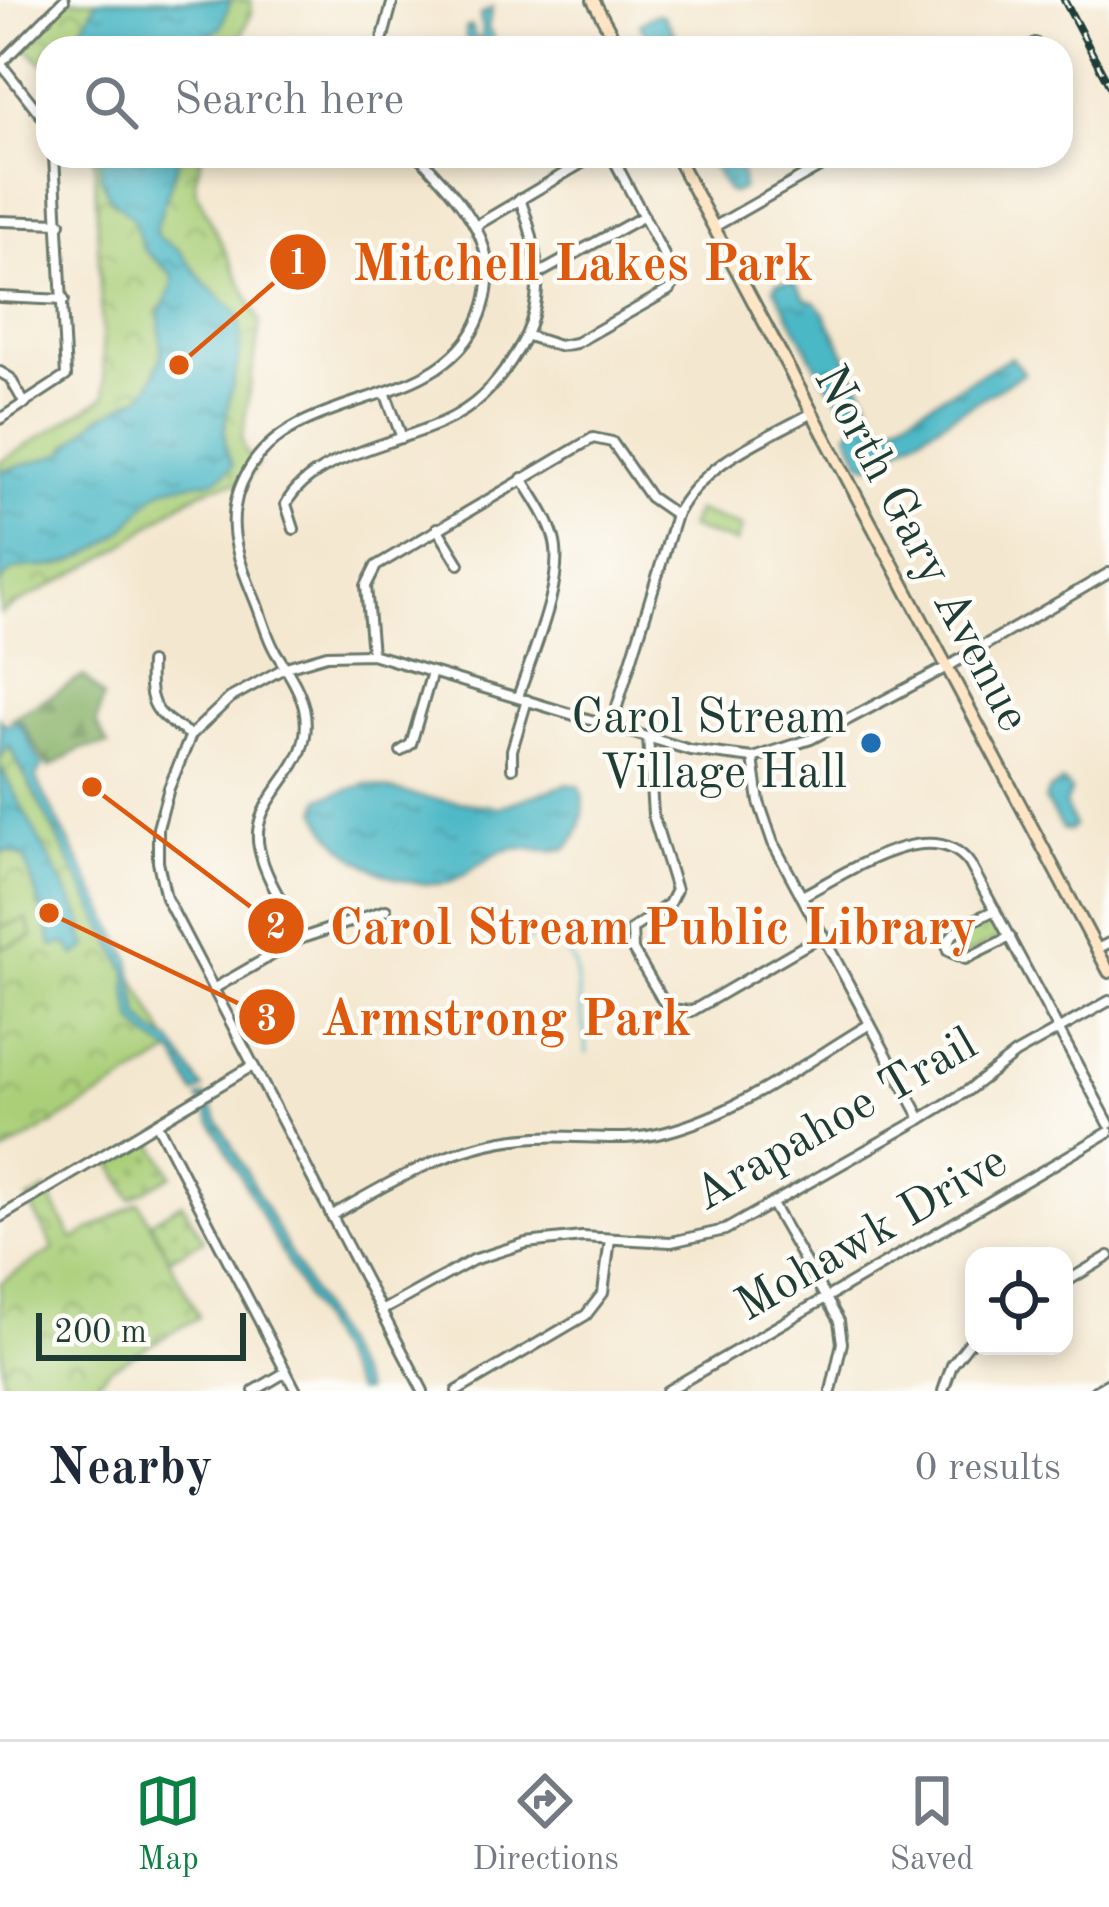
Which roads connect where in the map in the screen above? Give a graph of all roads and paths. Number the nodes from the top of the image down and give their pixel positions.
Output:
1 (64, 0) edge
2 (393, 0) edge
3 (593, 0) edge
4 (383, 36) edge
5 (612, 36) edge
6 (0, 63) edge
7 (36, 109) edge
8 (55, 168) edge
9 (429, 168) edge
10 (574, 168) edge
11 (618, 168) edge
12 (682, 168) edge
13 (818, 168) edge
14 (520, 200) junction
15 (644, 216) junction
16 (0, 221) edge
17 (60, 223) junction
18 (477, 225) junction
19 (714, 227) junction
20 (538, 274) junction
21 (0, 297) edge
22 (64, 300) junction
23 (527, 336) junction
24 (0, 372) edge
25 (385, 392) junction
26 (25, 404) junction
27 (812, 413) junction
28 (0, 419) edge
29 (402, 438) junction
30 (522, 478) junction
31 (676, 515) junction
32 (436, 528) junction
33 (294, 529) dead end
34 (459, 565) dead end
35 (1109, 573) edge
36 (356, 580) dead end
37 (367, 583) junction
38 (373, 654) junction
39 (150, 663) dead end
40 (286, 667) junction
41 (947, 667) junction
42 (432, 671) junction
43 (523, 699) junction
44 (611, 726) junction
45 (191, 735) junction
46 (648, 737) junction
47 (401, 751) dead end
48 (753, 758) junction
49 (512, 768) dead end
50 (960, 836) dead end
51 (954, 847) junction
52 (802, 896) junction
53 (386, 910) dead end
54 (995, 910) junction
55 (823, 935) junction
56 (1010, 937) junction
57 (302, 938) junction
58 (1103, 946) edge
59 (1109, 972) edge
60 (213, 989) junction
61 (1109, 1001) edge
62 (870, 1024) junction
63 (1058, 1029) junction
64 (252, 1066) junction
65 (921, 1119) junction
66 (157, 1124) junction
67 (1109, 1128) edge
68 (772, 1206) junction
69 (332, 1216) junction
70 (0, 1217) edge
71 (610, 1239) junction
72 (1109, 1256) edge
73 (1073, 1277) edge
74 (827, 1298) junction
75 (381, 1311) junction
76 (965, 1348) edge
77 (286, 1372) junction
78 (1109, 1383) edge
79 (832, 1388) edge
80 (254, 1391) edge
81 (296, 1391) edge
82 (423, 1391) edge
83 (457, 1391) edge
84 (667, 1391) edge
85 (847, 1391) edge
86 (943, 1391) edge
87 (1095, 1391) edge

1 - 6 street
2 - 4 street
3 - 5 street
6 - 7 street
8 - 17 street
9 - 18 street
10 - 14 street
11 - 15 street
12 - 19 street, North Gary Avenue
13 - 19 street
14 - 18 street
14 - 20 street
15 - 20 street
15 - 23 street
16 - 17 street
17 - 22 street
18 - 25 street
19 - 27 street, North Gary Avenue
20 - 23 street
21 - 22 street
22 - 26 street
23 - 29 street
24 - 26 street
25 - 29 street
25 - 40 street
26 - 28 street
27 - 31 street
27 - 41 street, North Gary Avenue
29 - 33 street
30 - 31 street
30 - 32 street
30 - 43 street
31 - 44 street
32 - 34 street
32 - 37 street
35 - 41 street
36 - 37 street
37 - 38 street
38 - 40 street
38 - 42 street
39 - 45 street
40 - 45 street
40 - 57 street
41 - 48 street
41 - 58 street, North Gary Avenue
42 - 43 street
42 - 47 street
43 - 44 street
43 - 49 street
44 - 46 street
45 - 60 street
46 - 48 street
46 - 55 street
48 - 52 street
50 - 51 street
51 - 52 street
51 - 54 street
52 - 55 street
53 - 57 street
54 - 56 street
54 - 56 street
55 - 62 street
56 - 63 street
57 - 60 street
58 - 59 street, North Gary Avenue
60 - 64 street
61 - 63 street, Arapahoe Trail
62 - 65 street
62 - 69 street
63 - 65 street, Arapahoe Trail
63 - 67 street
64 - 66 street
64 - 69 street
65 - 68 street, Arapahoe Trail
66 - 70 street
66 - 77 street
67 - 74 street, Mohawk Drive
68 - 71 street, Arapahoe Trail
68 - 74 street
69 - 75 street
71 - 75 street, Arapahoe Trail
71 - 83 street
72 - 73 street
74 - 79 street
74 - 84 street, Mohawk Drive
75 - 82 street
76 - 86 street
77 - 80 street
77 - 81 street
78 - 87 street
79 - 85 street

